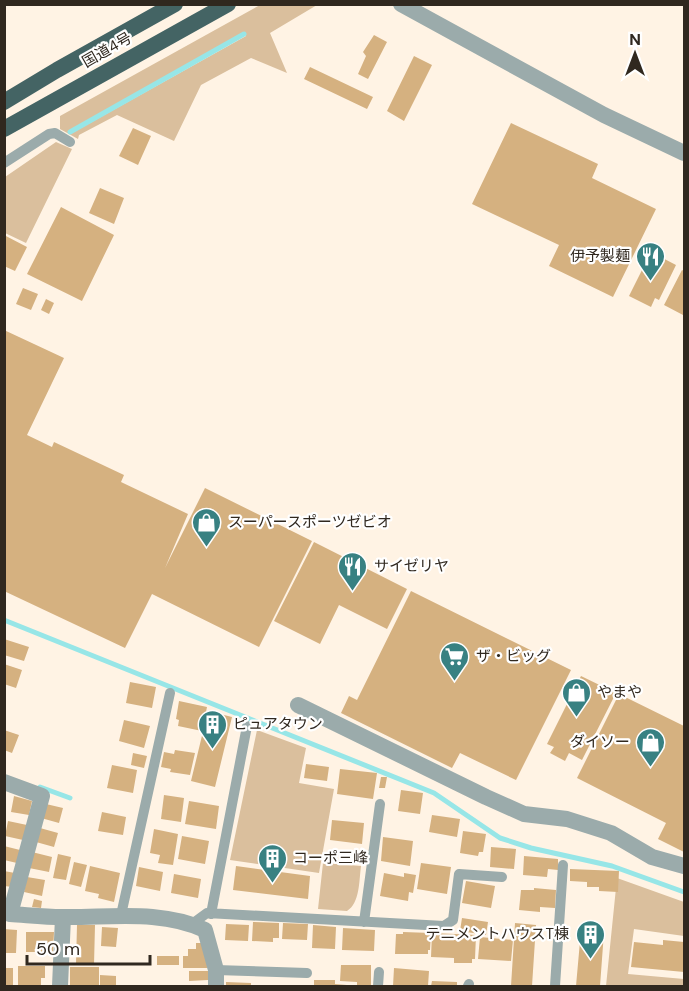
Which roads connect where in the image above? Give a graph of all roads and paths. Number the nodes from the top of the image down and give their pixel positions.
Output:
1 (175, 4) edge
2 (228, 4) edge
3 (400, 4) edge
4 (4, 102) edge
5 (4, 129) edge
6 (70, 142) dead end
7 (684, 153) edge
8 (4, 163) edge
9 (170, 693) dead end
10 (298, 705) dead end
11 (247, 726) dead end
12 (4, 782) edge
13 (380, 804) dead end
14 (563, 865) dead end
15 (684, 866) edge
16 (502, 877) dead end
17 (7, 912) edge
18 (211, 914) junction
19 (121, 915) junction
20 (63, 917) junction
21 (364, 922) junction
22 (192, 924) junction
23 (379, 972) dead end
24 (307, 973) dead end
25 (216, 978) edge
26 (60, 987) edge
27 (378, 987) edge
28 (555, 987) edge

1 - 4 highway, 国道4号
2 - 5 highway, 国道4号
3 - 7 street
6 - 8 lane
9 - 19 lane
10 - 15 street
11 - 18 lane
12 - 17 street
13 - 21 lane
14 - 28 lane
16 - 21 lane
17 - 20 street
18 - 21 lane
18 - 22 lane
19 - 20 street
19 - 22 street
20 - 26 street
22 - 25 street
23 - 27 lane
24 - 25 lane

